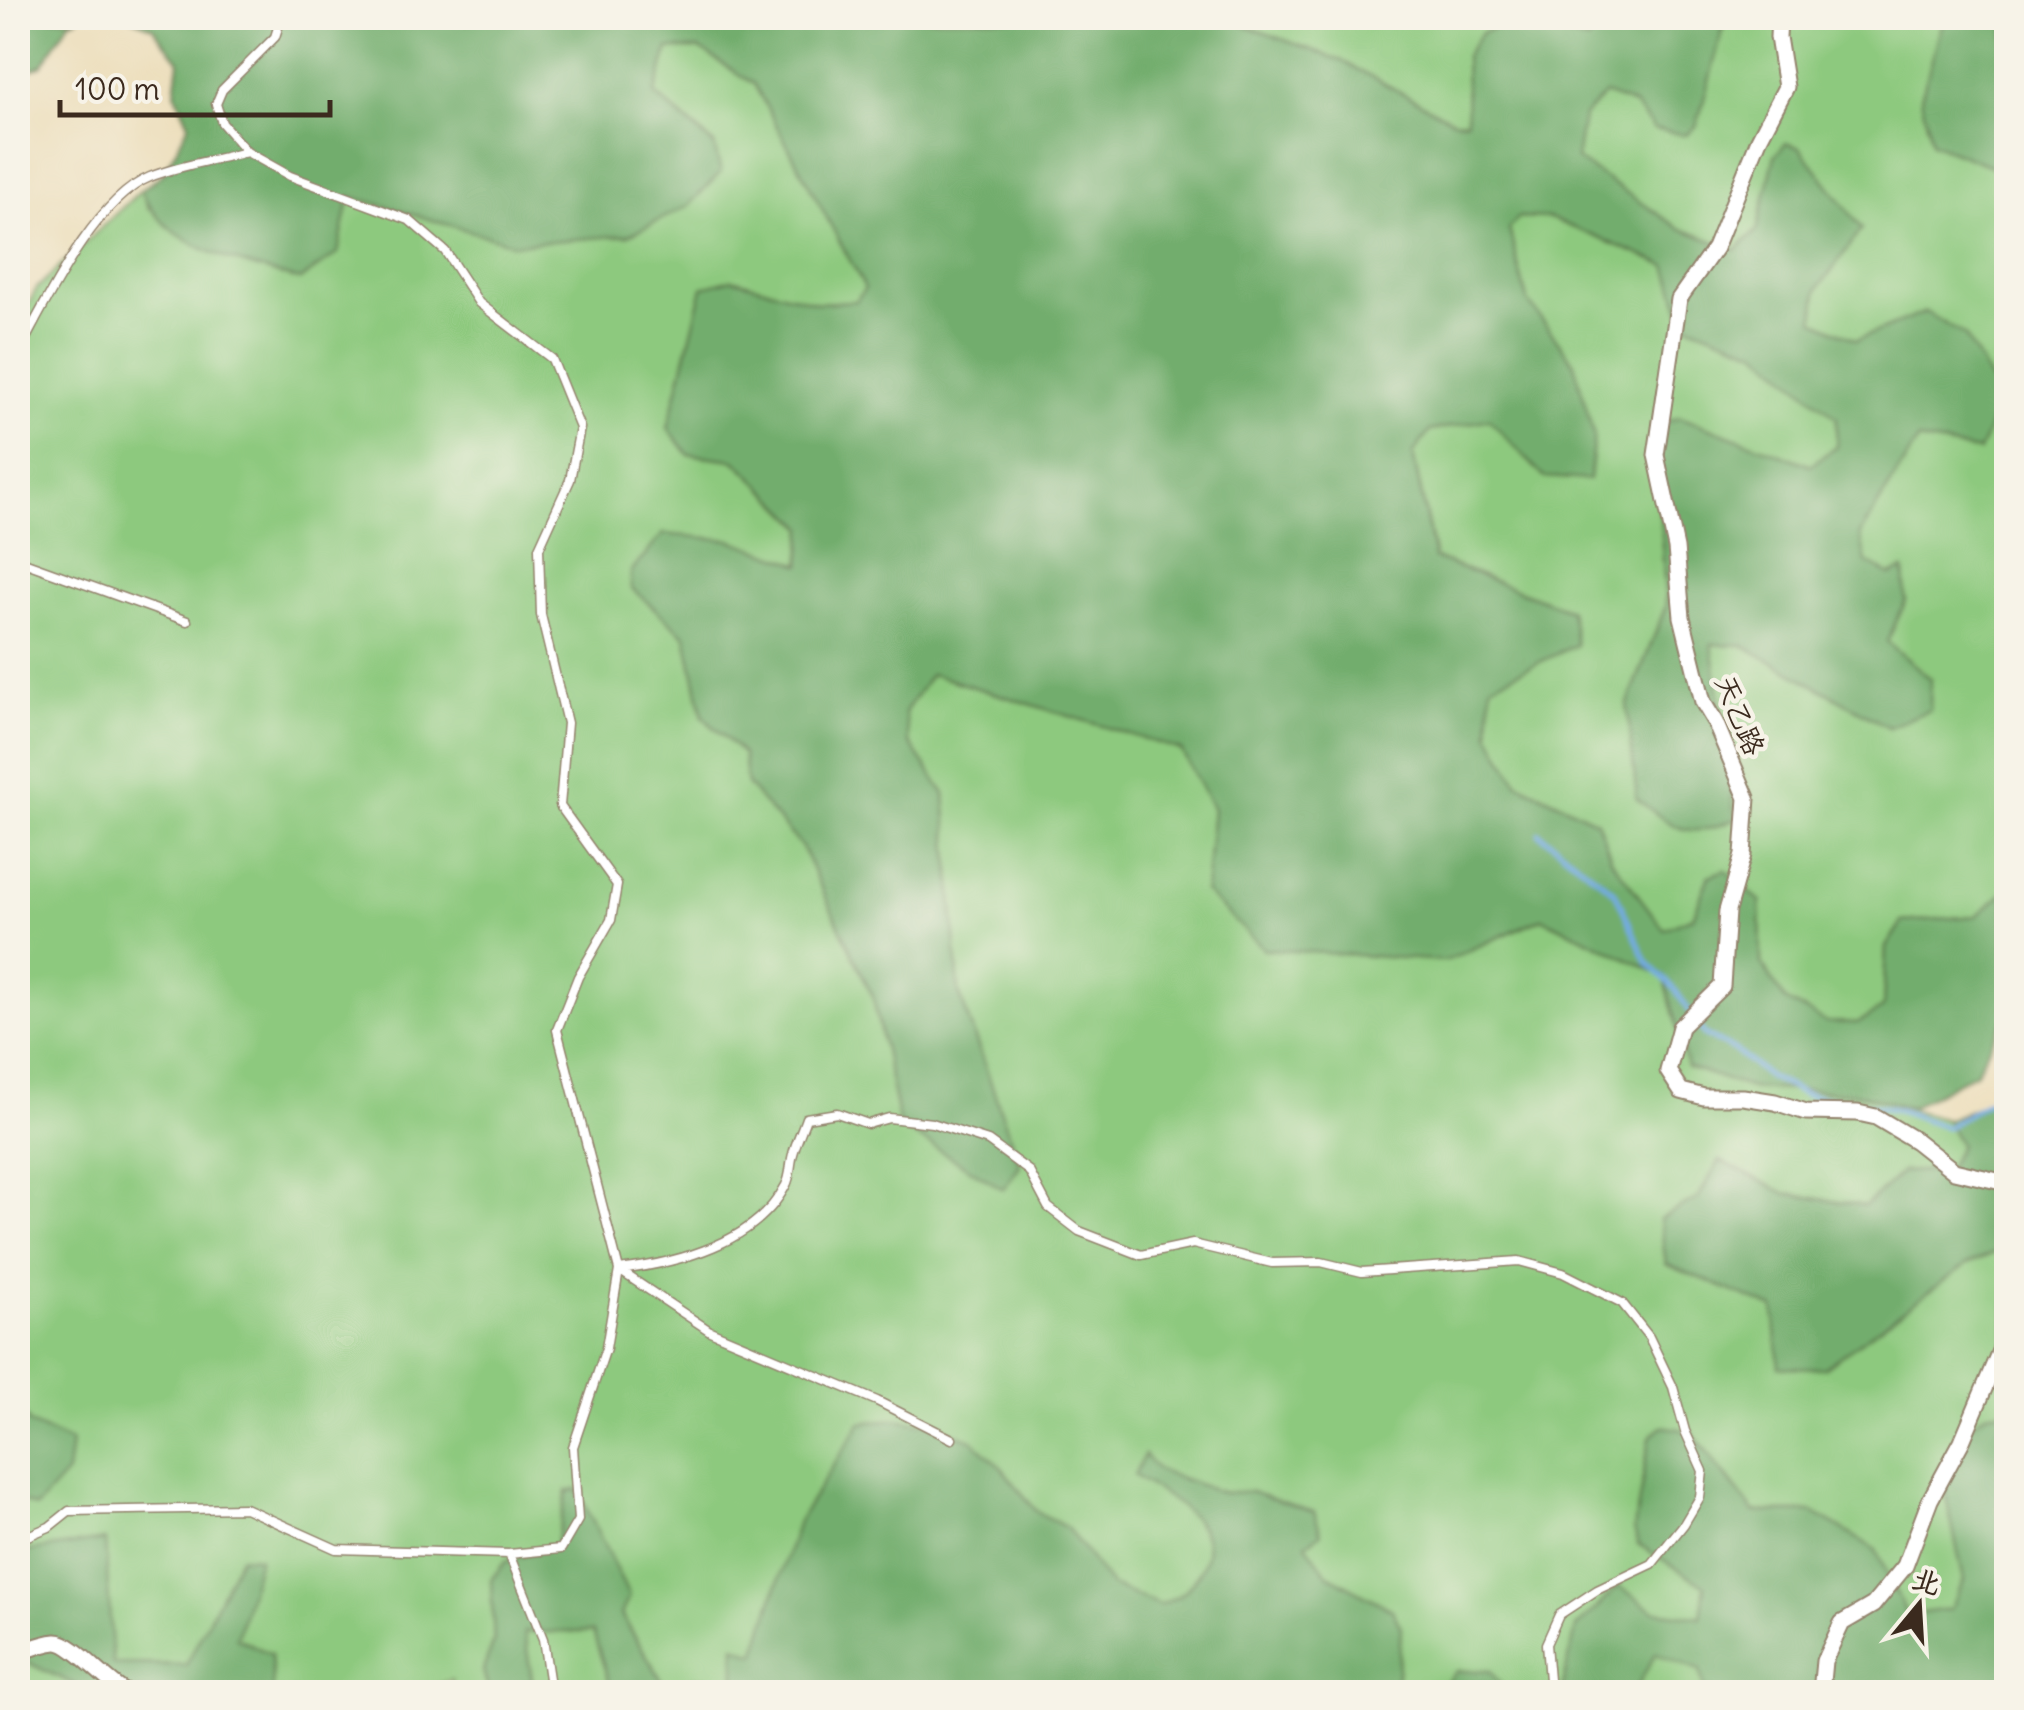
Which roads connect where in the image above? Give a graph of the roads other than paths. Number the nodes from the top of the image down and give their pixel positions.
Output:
1 (281, 18) edge
2 (1779, 18) edge
3 (247, 152) junction
4 (18, 353) edge
5 (18, 560) edge
6 (186, 622) dead end
7 (2006, 1183) edge
8 (619, 1270) junction
9 (2006, 1322) edge
10 (952, 1439) dead end
11 (18, 1540) edge
12 (509, 1554) junction
13 (18, 1653) edge
14 (125, 1692) edge
15 (551, 1692) edge
16 (1550, 1692) edge
17 (1821, 1692) edge

1 - 3 lane
2 - 7 street, 天乙路
3 - 4 lane
3 - 8 lane
5 - 6 lane
8 - 10 lane
8 - 12 lane
8 - 16 lane
9 - 17 street
11 - 12 lane
12 - 15 lane
13 - 14 street

